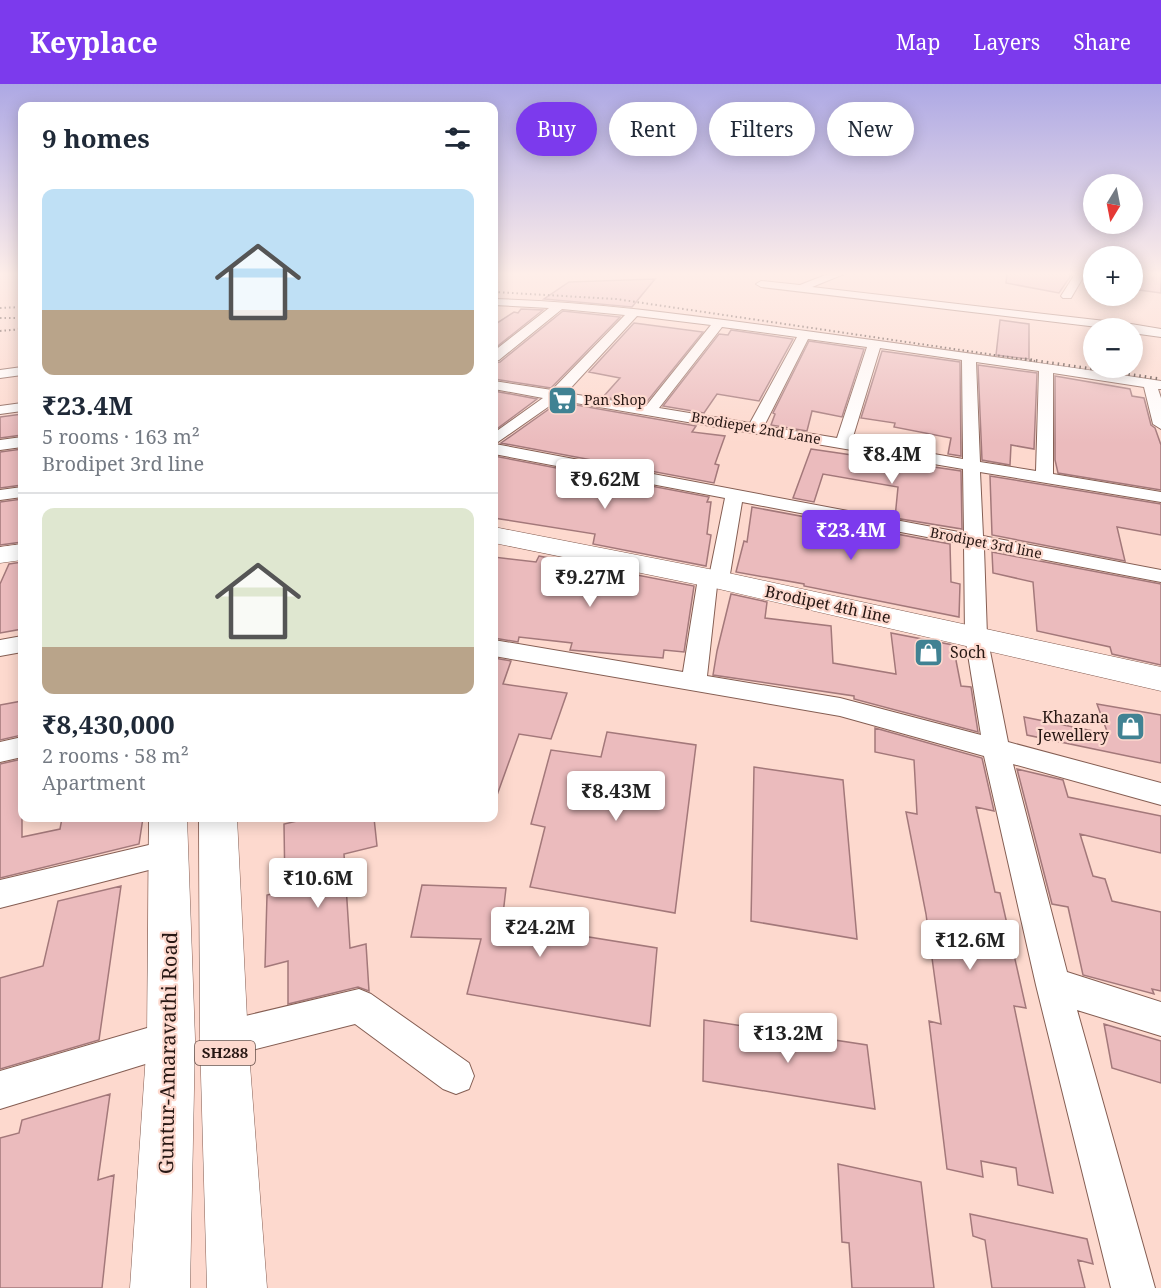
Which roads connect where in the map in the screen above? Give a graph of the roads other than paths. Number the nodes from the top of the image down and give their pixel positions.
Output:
1 (528, 330) edge
2 (617, 330) edge
3 (713, 330) edge
4 (770, 330) edge
5 (1143, 331) edge
6 (1161, 333) edge
7 (804, 335) junction
8 (875, 343) junction
9 (498, 354) edge
10 (969, 356) junction
11 (1046, 368) junction
12 (18, 372) edge
13 (0, 374) edge
14 (1156, 384) edge
15 (498, 386) edge
16 (557, 394) junction
17 (18, 408) edge
18 (651, 409) junction
19 (0, 410) edge
20 (1161, 424) edge
21 (755, 428) junction
22 (498, 437) edge
23 (18, 443) edge
24 (843, 444) junction
25 (0, 445) edge
26 (498, 450) edge
27 (972, 466) junction
28 (1044, 478) junction
29 (18, 493) edge
30 (0, 495) edge
31 (734, 495) junction
32 (1161, 497) edge
33 (498, 536) edge
34 (974, 541) junction
35 (18, 553) edge
36 (0, 555) edge
37 (18, 563) edge
38 (0, 566) edge
39 (1161, 576) edge
40 (713, 579) junction
41 (976, 636) junction
42 (18, 645) edge
43 (0, 648) edge
44 (498, 649) edge
45 (1161, 679) edge
46 (694, 681) junction
47 (18, 748) edge
48 (996, 750) junction
49 (0, 752) edge
50 (1161, 794) edge
51 (218, 822) edge
52 (169, 835) edge
53 (0, 894) edge
54 (1053, 985) junction
55 (1161, 1019) edge
56 (171, 1039) junction
57 (224, 1039) junction
58 (456, 1076) dead end
59 (0, 1090) edge
60 (160, 1288) edge
61 (237, 1288) edge
62 (1133, 1288) edge

1 - 9 street
2 - 16 street
3 - 18 street
4 - 7 street
5 - 6 street
7 - 8 street
7 - 21 street
8 - 10 street
8 - 24 street
10 - 11 street
10 - 27 street
11 - 14 street
11 - 28 street
12 - 13 street
14 - 20 street
15 - 16 street, Brodiepet 2nd Lane
16 - 18 street, Brodiepet 2nd Lane
16 - 22 street
17 - 19 street
18 - 21 street, Brodiepet 2nd Lane
21 - 24 street, Brodiepet 2nd Lane
23 - 25 street
24 - 27 street, Brodiepet 2nd Lane
26 - 31 street, Brodipet 3rd line
27 - 28 street, Brodiepet 2nd Lane
27 - 34 street
28 - 32 street, Brodiepet 2nd Lane
29 - 30 street
31 - 34 street, Brodipet 3rd line
31 - 40 street
33 - 40 street, Brodipet 4th line
34 - 39 street, Brodipet 3rd line
34 - 41 street
35 - 36 street
37 - 38 street
40 - 41 street, Brodipet 4th line
40 - 46 street
41 - 45 street, Brodipet 4th line
41 - 48 street
42 - 43 street
44 - 46 street
46 - 48 street
47 - 49 street
48 - 50 street
48 - 54 street
51 - 57 street, SH288
52 - 53 street
52 - 56 street, Guntur-Amaravathi Road / SH288
54 - 55 street
54 - 62 street
56 - 59 street
56 - 60 street, Guntur-Amaravathi Road / SH288
57 - 58 street
57 - 61 street, SH288

